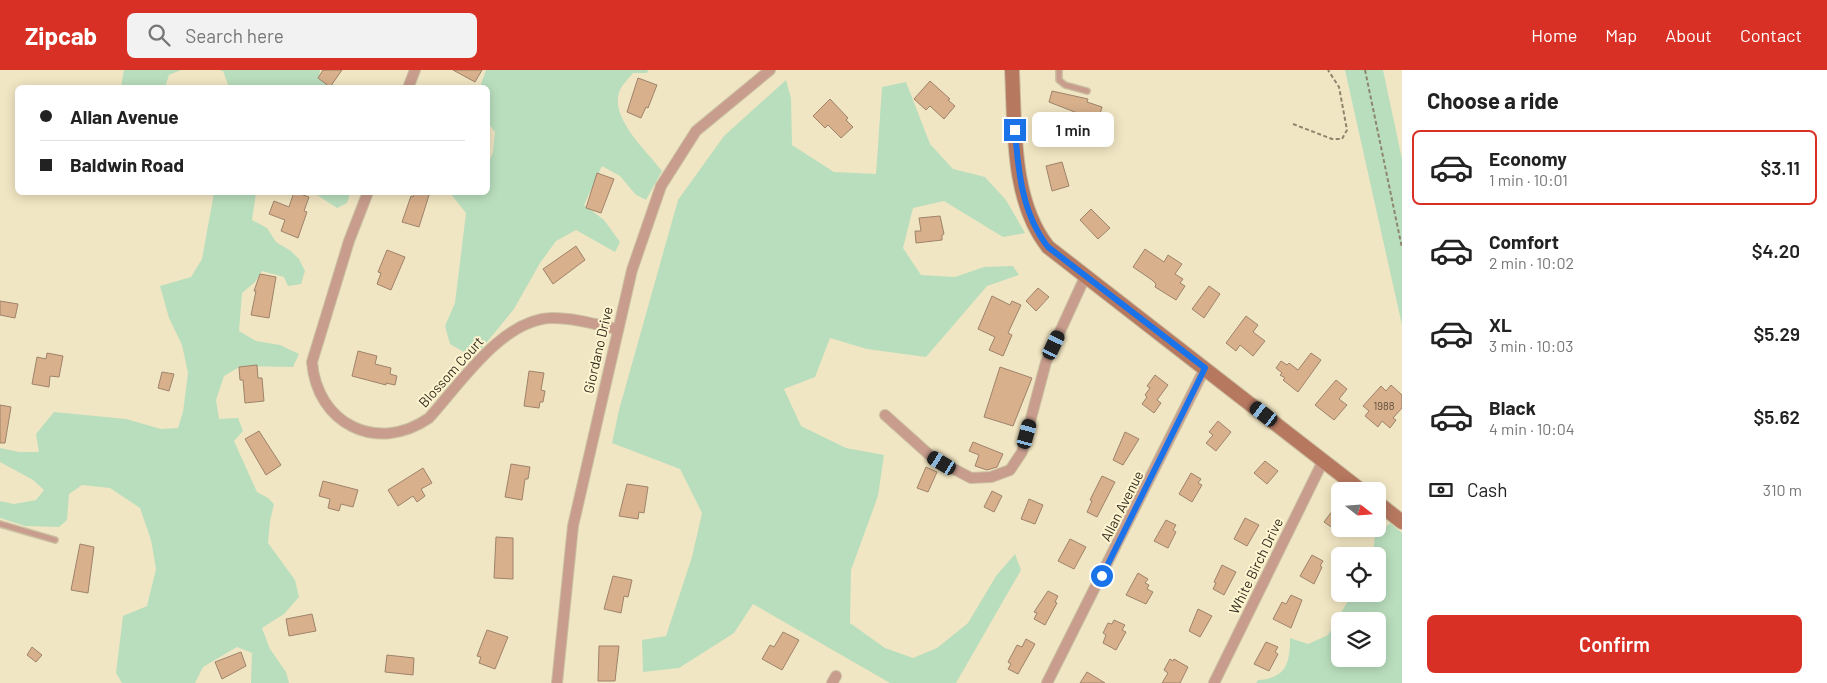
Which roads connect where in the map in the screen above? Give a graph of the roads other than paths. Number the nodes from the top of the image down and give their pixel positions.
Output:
1 (415, 70) edge
2 (770, 70) edge
3 (1012, 70) edge
4 (1059, 70) edge
5 (409, 85) edge
6 (1087, 91) dead end
7 (367, 195) edge
8 (1085, 277) junction
9 (616, 329) junction
10 (1205, 368) junction
11 (885, 415) dead end
12 (1323, 461) junction
13 (1350, 482) edge
14 (1386, 509) edge
15 (1402, 522) edge
16 (0, 524) edge
17 (55, 540) dead end
18 (557, 683) edge
19 (1047, 683) edge
20 (1214, 683) edge

1 - 5 street
2 - 9 street, Giordano Drive
3 - 8 street
4 - 6 lane
7 - 9 street, Blossom Court
8 - 10 street
8 - 11 street
9 - 18 street, Giordano Drive
10 - 12 street
10 - 19 street, Allan Avenue
12 - 13 street
12 - 20 street, White Birch Drive
14 - 15 street
16 - 17 lane

